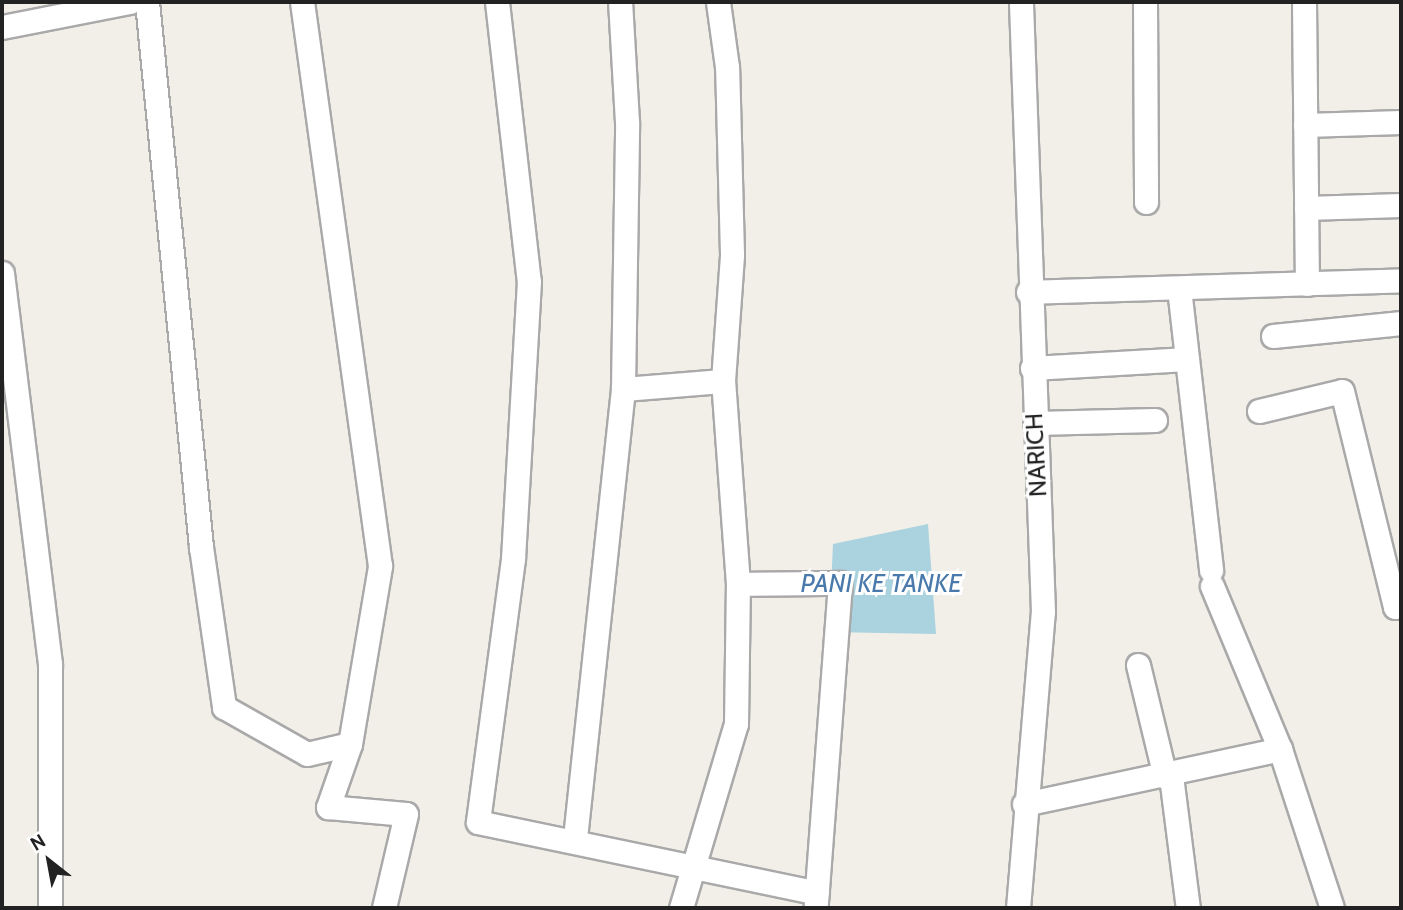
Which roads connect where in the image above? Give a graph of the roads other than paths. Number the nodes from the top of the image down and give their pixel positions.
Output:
1 (130, 2) edge
2 (147, 2) edge
3 (302, 2) edge
4 (497, 2) edge
5 (620, 2) edge
6 (718, 2) edge
7 (1021, 2) edge
8 (1145, 2) edge
9 (1304, 2) edge
10 (2, 27) edge
11 (1401, 122) edge
12 (1305, 125) junction
13 (1146, 202) dead end
14 (1401, 205) edge
15 (1306, 208) junction
16 (2, 273) edge
17 (1401, 280) edge
18 (1307, 284) junction
19 (1179, 288) junction
20 (1028, 292) junction
21 (1401, 323) edge
22 (1273, 336) dead end
23 (1187, 359) junction
24 (1032, 368) junction
25 (723, 381) junction
26 (623, 389) junction
27 (1259, 411) dead end
28 (1155, 420) dead end
29 (1035, 424) junction
30 (738, 584) junction
31 (1401, 605) edge
32 (1138, 665) dead end
33 (349, 744) junction
34 (1280, 749) junction
35 (1168, 776) junction
36 (1024, 804) junction
37 (575, 838) junction
38 (694, 865) junction
39 (816, 900) edge
40 (50, 908) edge
41 (384, 908) edge
42 (681, 908) edge
43 (1018, 908) edge
44 (1188, 908) edge
45 (1332, 908) edge

1 - 10 street
2 - 33 street
3 - 33 street
4 - 37 street
5 - 26 street
6 - 25 street
7 - 20 street, NARICH
8 - 13 street
9 - 12 street
11 - 12 street
12 - 15 street
14 - 15 street
15 - 18 street
16 - 40 street
17 - 18 street
18 - 19 street
19 - 20 street
19 - 23 street
20 - 24 street, NARICH
21 - 22 street
23 - 24 street
23 - 34 street
24 - 29 street, NARICH
25 - 26 street
25 - 30 street
26 - 37 street
27 - 31 street
28 - 29 street
29 - 36 street, NARICH
30 - 38 street
30 - 39 street
32 - 35 street
33 - 41 street
34 - 35 street
34 - 45 street
35 - 36 street
35 - 44 street
36 - 43 street, NARICH
37 - 38 street
38 - 39 street
38 - 42 street

